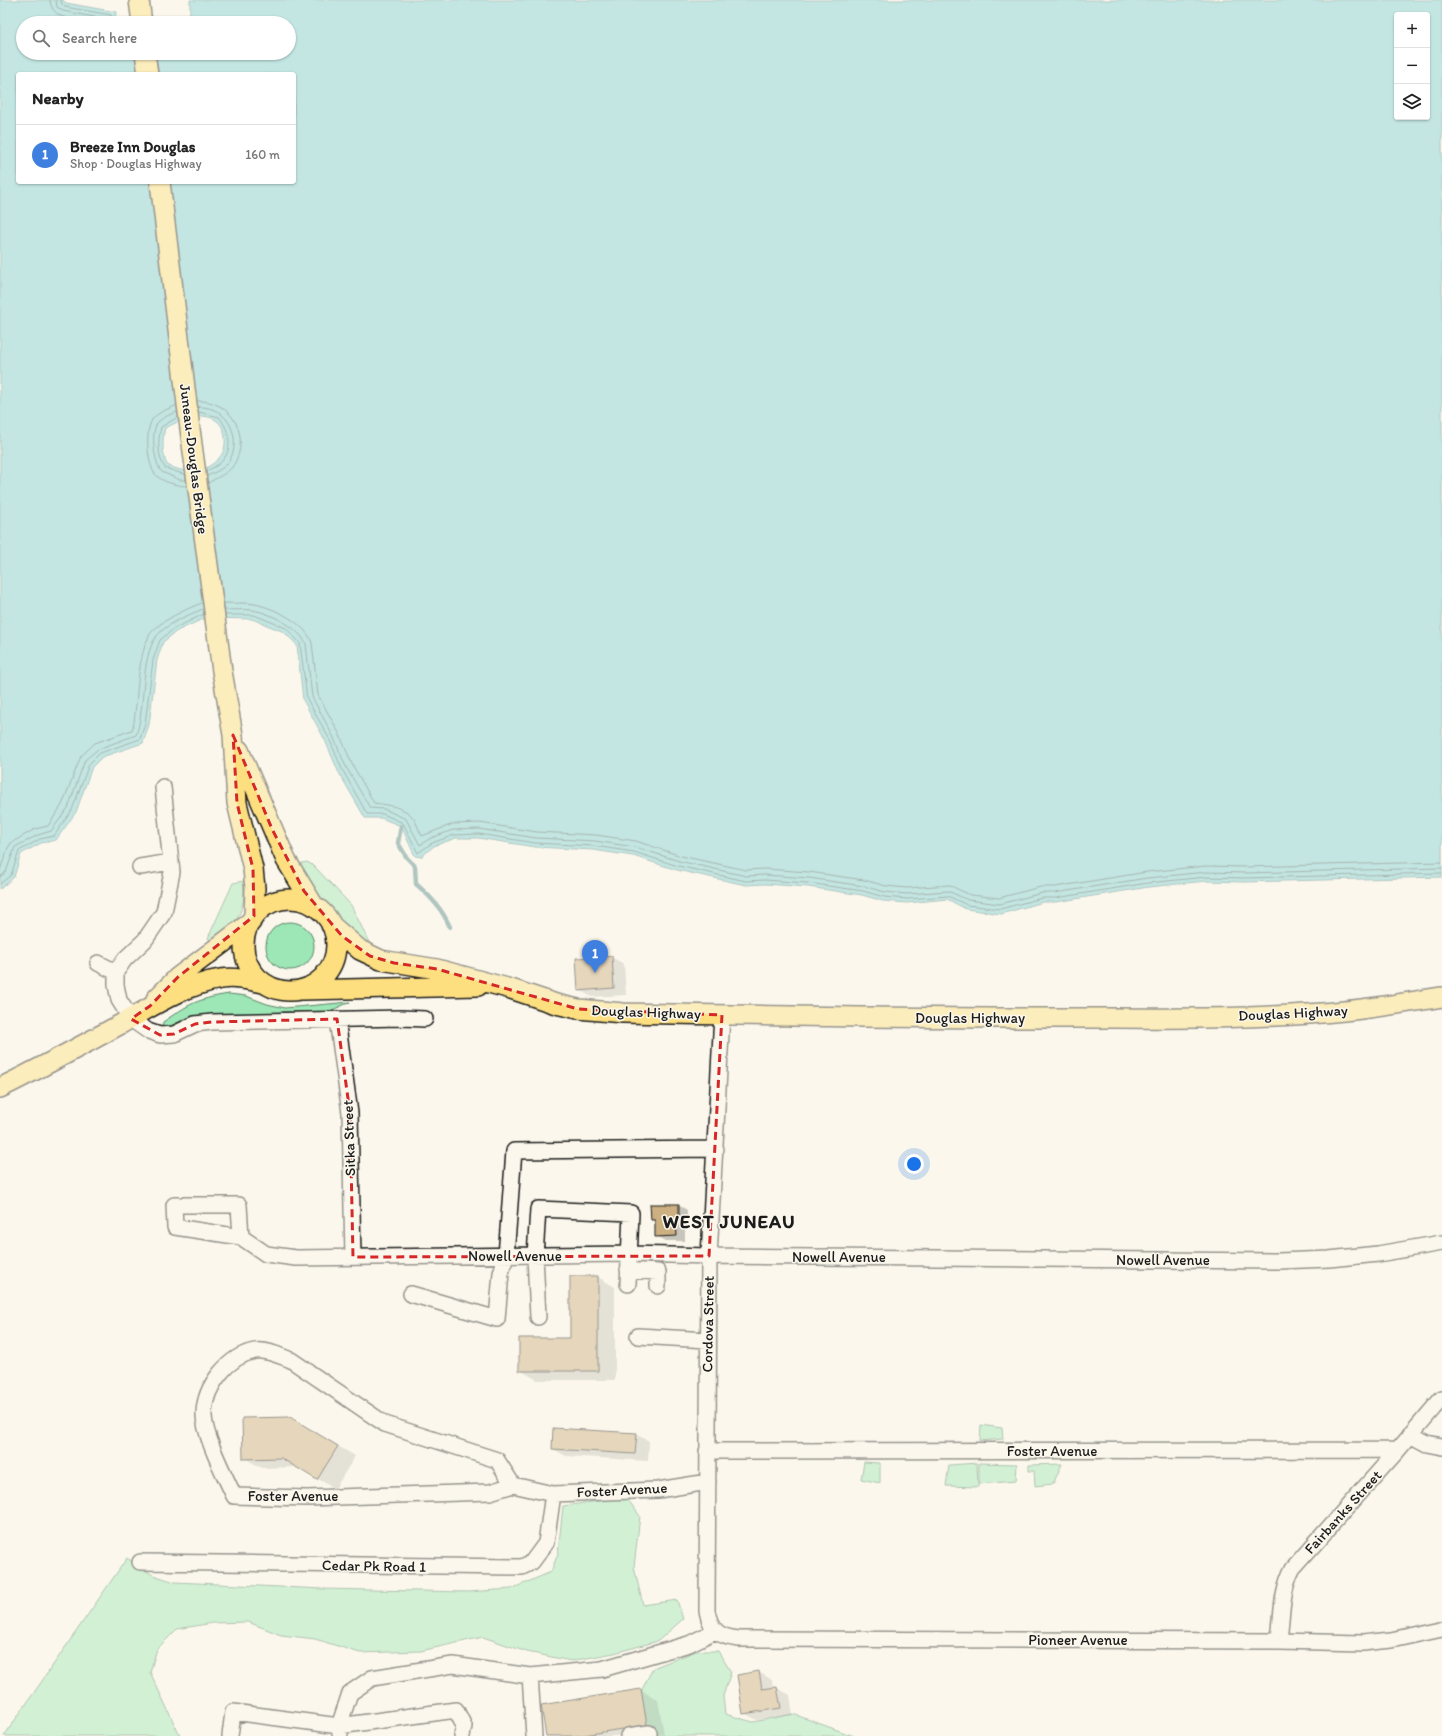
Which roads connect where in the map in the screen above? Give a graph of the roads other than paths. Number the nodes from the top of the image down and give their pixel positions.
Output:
1 (139, 0) edge
2 (141, 16) edge
3 (146, 60) edge
4 (148, 72) edge
5 (160, 184) edge
6 (233, 735) junction
7 (163, 787) dead end
8 (171, 862) junction
9 (140, 867) dead end
10 (314, 906) junction
11 (252, 919) junction
12 (331, 925) junction
13 (98, 963) dead end
14 (116, 972) junction
15 (263, 983) junction
16 (500, 986) junction
17 (300, 990) junction
18 (1442, 997) edge
19 (150, 1006) junction
20 (722, 1015) junction
21 (131, 1018) junction
22 (337, 1019) junction
23 (425, 1019) dead end
24 (0, 1088) edge
25 (716, 1149) junction
26 (241, 1237) dead end
27 (1442, 1243) edge
28 (629, 1254) junction
29 (506, 1256) junction
30 (535, 1256) junction
31 (709, 1256) junction
32 (353, 1257) junction
33 (658, 1286) dead end
34 (411, 1294) dead end
35 (538, 1317) dead end
36 (638, 1336) dead end
37 (708, 1340) junction
38 (1442, 1398) edge
39 (1410, 1435) junction
40 (1442, 1447) edge
41 (1398, 1450) junction
42 (707, 1451) junction
43 (708, 1482) junction
44 (513, 1484) junction
45 (553, 1494) junction
46 (140, 1562) dead end
47 (1442, 1629) edge
48 (715, 1631) junction
49 (1280, 1641) junction
50 (530, 1676) junction
51 (340, 1731) edge
52 (230, 1736) edge
53 (462, 1736) edge
54 (534, 1736) edge
55 (628, 1736) edge
56 (649, 1736) edge

1 - 2 main road
3 - 4 main road
5 - 6 main road, Juneau-Douglas Bridge
6 - 10 main road
6 - 11 main road
7 - 8 street
8 - 9 street
8 - 14 street
10 - 11 main road
10 - 12 main road
11 - 15 main road
11 - 19 main road
12 - 16 main road, Douglas Highway
12 - 17 main road
13 - 14 street
14 - 21 street
15 - 17 main road
15 - 19 main road
16 - 17 main road
16 - 20 main road, Douglas Highway
18 - 20 main road, Douglas Highway
19 - 21 main road
20 - 25 street, Cordova Street
21 - 22 street
21 - 24 main road
22 - 23 street
22 - 32 street, Sitka Street
25 - 29 street
25 - 31 street, Cordova Street
26 - 32 street, Nowell Avenue
27 - 31 street, Nowell Avenue
28 - 30 street, Nowell Avenue
28 - 30 street
28 - 31 street, Nowell Avenue
28 - 33 street
29 - 30 street, Nowell Avenue
29 - 32 street, Nowell Avenue
29 - 34 street
30 - 35 street
31 - 37 street, Cordova Street
36 - 37 street
37 - 42 street, Cordova Street
38 - 39 street, Fairbanks Street
39 - 40 street
39 - 41 street, Fairbanks Street
41 - 42 street, Foster Avenue
41 - 49 street, Fairbanks Street
42 - 43 street, Cordova Street
43 - 45 street, Foster Avenue
43 - 48 street, Cordova Street
44 - 44 street, Foster Avenue
44 - 45 street, Foster Avenue
45 - 46 street, Cedar Pk Road 1
47 - 49 street, Pioneer Avenue
48 - 49 street, Pioneer Avenue
48 - 50 street
50 - 51 street
50 - 54 street
51 - 52 street
51 - 53 street
55 - 56 street

